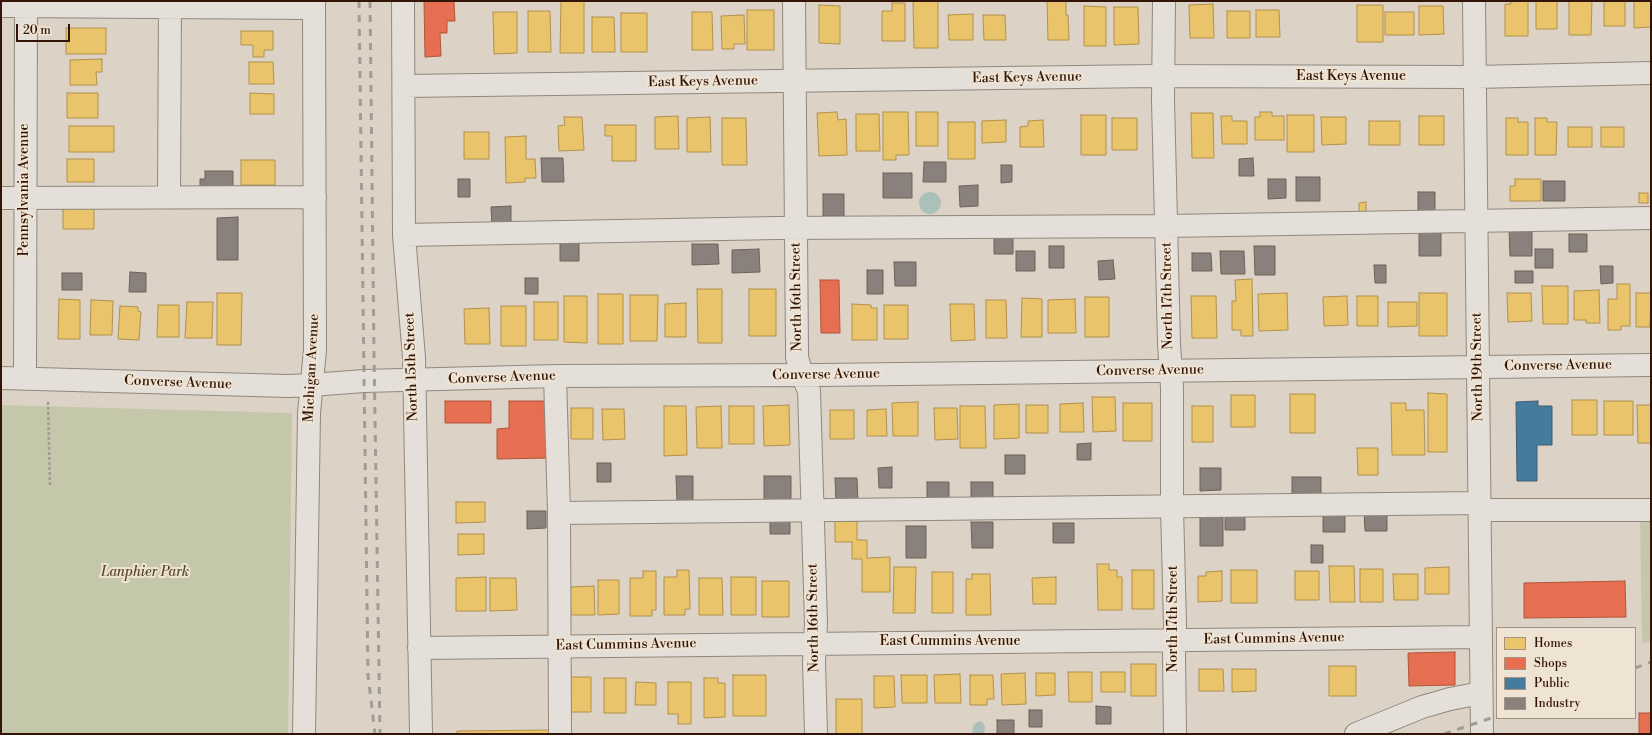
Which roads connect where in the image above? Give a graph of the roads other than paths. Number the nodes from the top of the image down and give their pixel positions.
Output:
1 (403, 1) edge
2 (794, 1) edge
3 (1164, 1) edge
4 (1474, 1) edge
5 (26, 4) edge
6 (170, 4) edge
7 (314, 5) edge
8 (1, 6) edge
9 (1651, 73) edge
10 (1164, 76) junction
11 (1475, 77) junction
12 (794, 81) junction
13 (404, 86) junction
14 (25, 197) junction
15 (169, 197) junction
16 (315, 197) junction
17 (1, 198) edge
18 (1651, 218) edge
19 (1476, 220) junction
20 (1166, 226) junction
21 (796, 229) junction
22 (404, 235) junction
23 (1651, 365) edge
24 (1478, 368) junction
25 (1170, 371) junction
26 (802, 375) junction
27 (555, 376) junction
28 (1, 378) edge
29 (24, 379) junction
30 (414, 380) junction
31 (311, 385) junction
32 (1480, 506) junction
33 (1172, 507) junction
34 (811, 510) junction
35 (1651, 510) edge
36 (559, 513) junction
37 (1481, 637) junction
38 (1175, 640) junction
39 (815, 643) junction
40 (559, 646) junction
41 (419, 648) junction
42 (1481, 693) junction
43 (304, 734) edge
44 (421, 734) edge
45 (560, 734) edge
46 (816, 734) edge
47 (1175, 734) edge
48 (1356, 734) edge
49 (1482, 734) edge

1 - 13 street, North 15th Street
2 - 12 street, North 16th Street
3 - 10 street, North 17th Street
4 - 11 street, North 19th Street
5 - 6 street
5 - 8 street
5 - 14 street, Pennsylvania Avenue
6 - 7 street
6 - 15 street
7 - 16 street, Michigan Avenue
9 - 11 street, East Keys Avenue
10 - 11 street, East Keys Avenue
10 - 12 street, East Keys Avenue
10 - 20 street, North 17th Street
11 - 19 street, North 19th Street
12 - 13 street, East Keys Avenue
12 - 21 street, North 16th Street
13 - 22 street, North 15th Street
14 - 15 street
14 - 17 street
14 - 29 street, Pennsylvania Avenue
15 - 16 street
16 - 31 street, Michigan Avenue
18 - 19 street
19 - 20 street
19 - 24 street, North 19th Street
20 - 21 street
20 - 25 street, North 17th Street
21 - 22 street
21 - 26 street, North 16th Street
22 - 30 street, North 15th Street
23 - 24 street, Converse Avenue
24 - 25 street, Converse Avenue
24 - 32 street, North 19th Street
25 - 26 street, Converse Avenue
25 - 33 street, North 17th Street
26 - 27 street, Converse Avenue
26 - 34 street, North 16th Street
27 - 30 street, Converse Avenue
27 - 36 street
28 - 29 street, Converse Avenue
29 - 31 street, Converse Avenue
30 - 31 street, Converse Avenue
30 - 41 street, North 15th Street
31 - 43 street, Michigan Avenue
32 - 33 street
32 - 35 street
32 - 37 street, North 19th Street
33 - 34 street
33 - 38 street, North 17th Street
34 - 36 street
34 - 39 street, North 16th Street
36 - 40 street
37 - 38 street, East Cummins Avenue
37 - 42 street, North 19th Street
38 - 39 street, East Cummins Avenue
38 - 47 street, North 17th Street
39 - 40 street, East Cummins Avenue
39 - 46 street, North 16th Street
40 - 41 street, East Cummins Avenue
40 - 45 street
41 - 44 street, North 15th Street
42 - 48 street
42 - 49 street, North 19th Street

